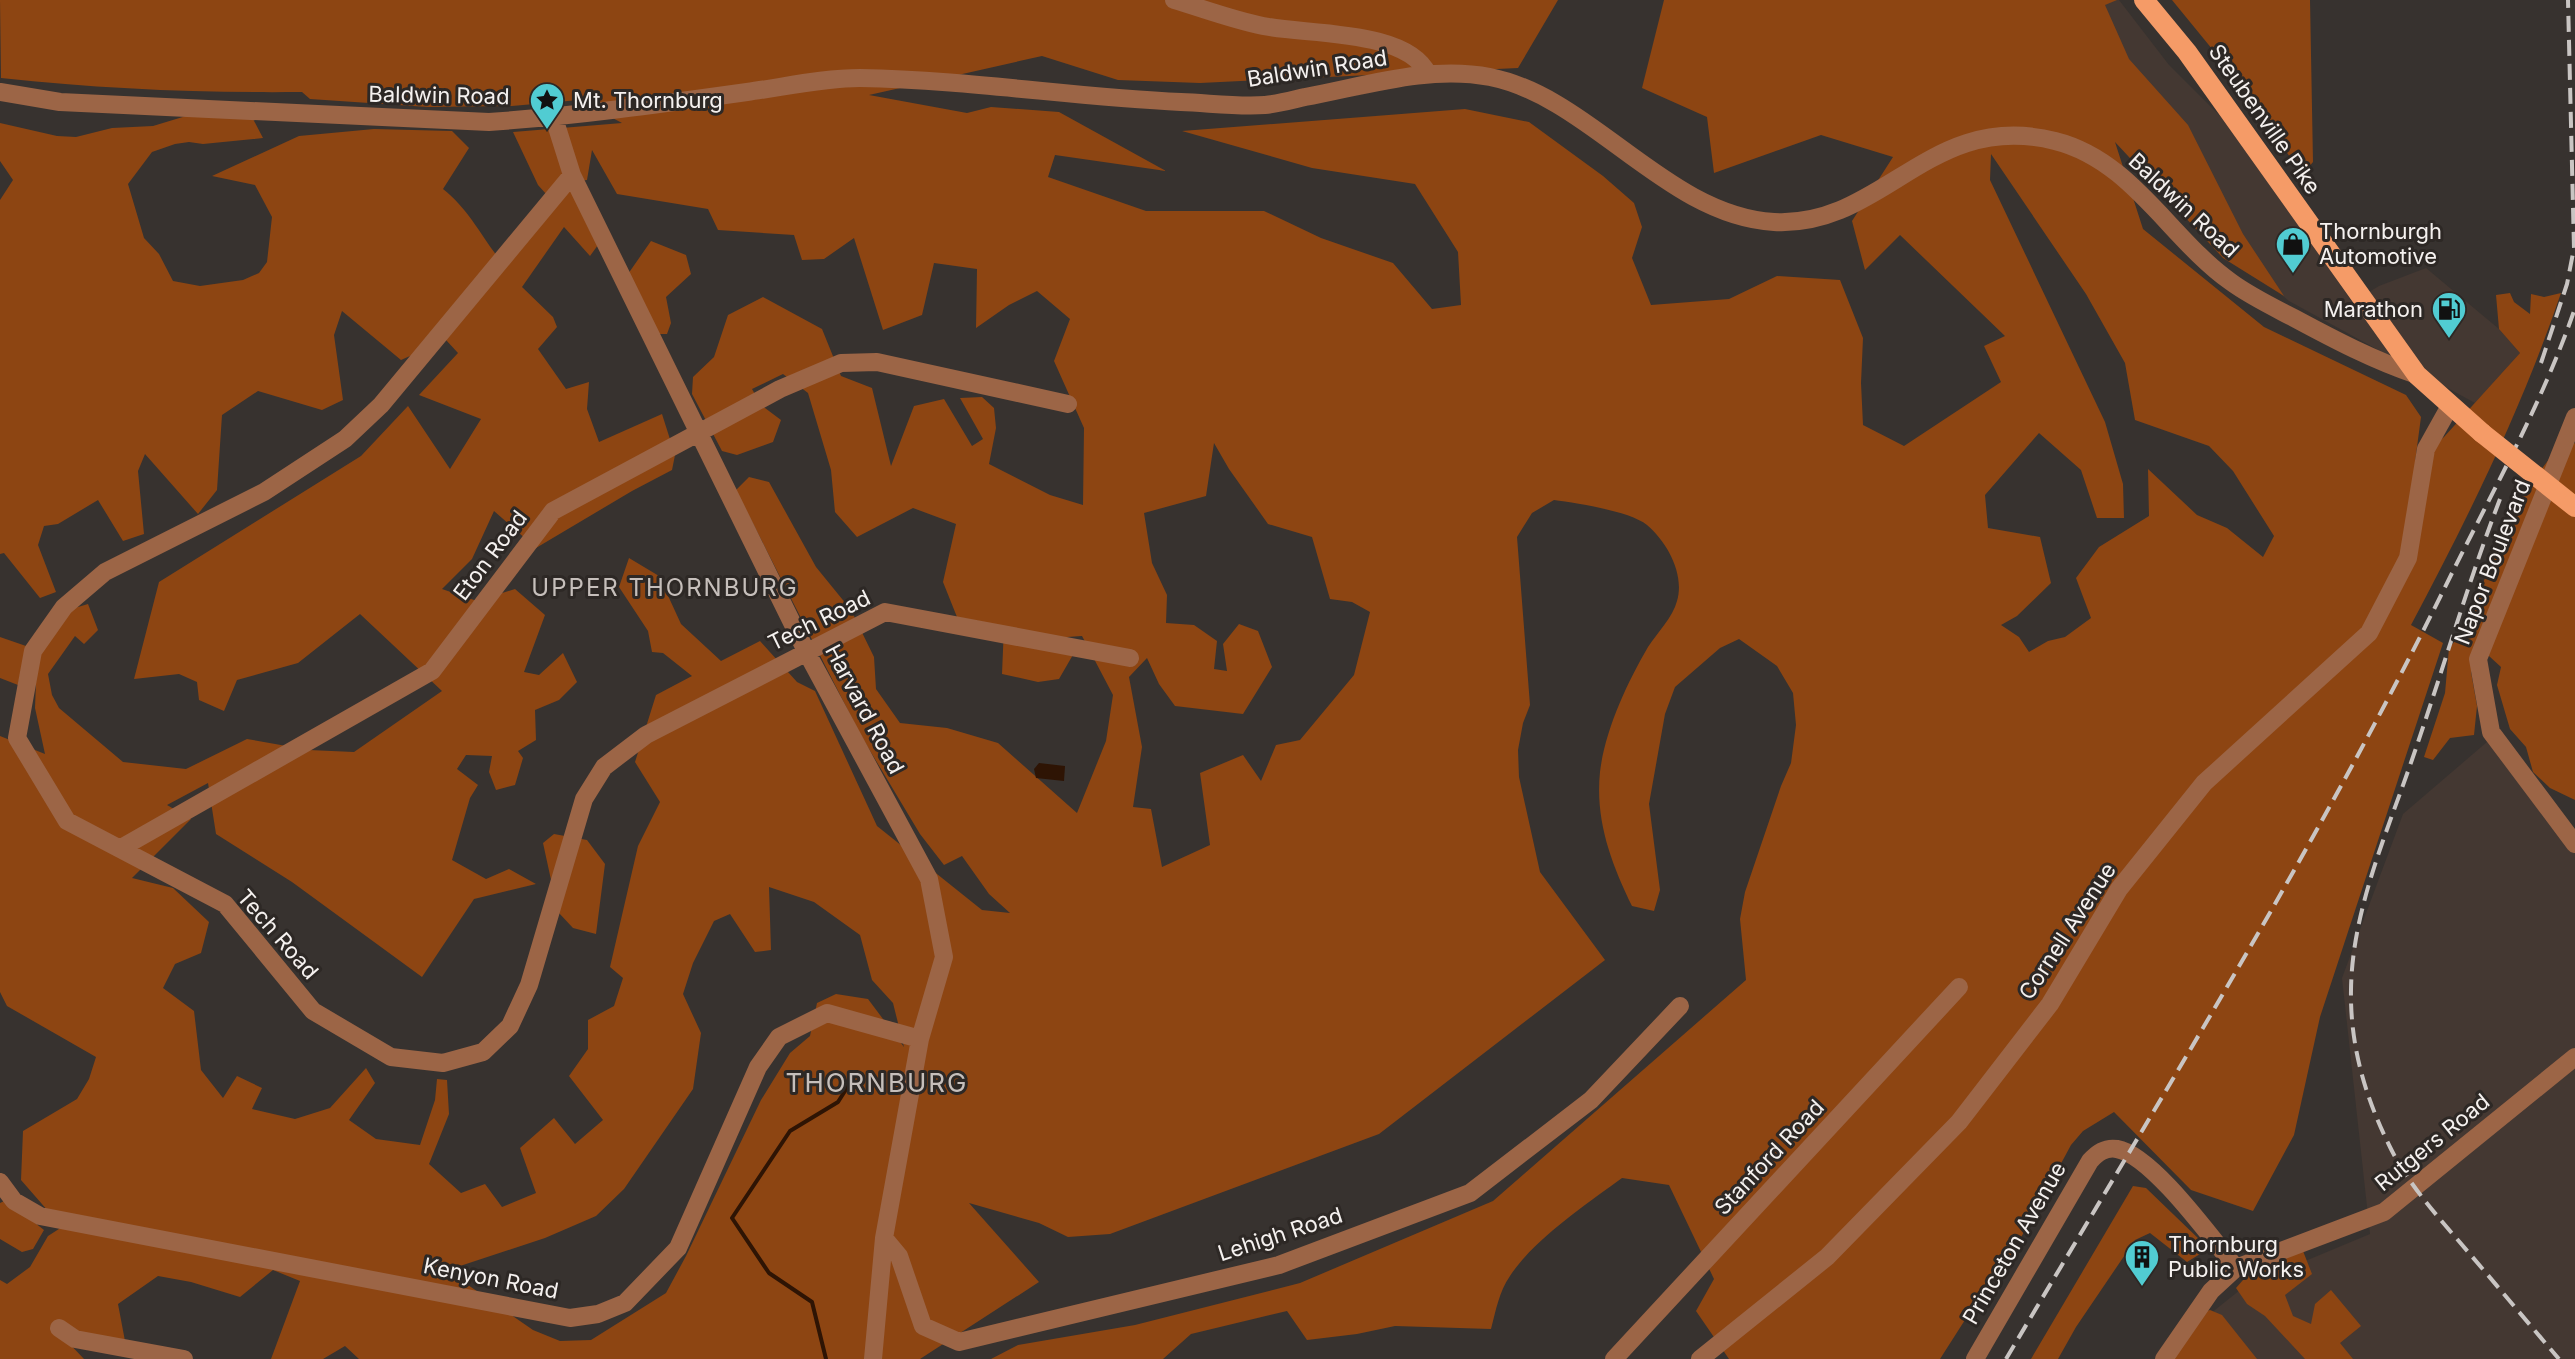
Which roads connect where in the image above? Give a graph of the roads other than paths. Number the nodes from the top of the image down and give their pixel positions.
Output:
1 (1174, 0) edge
2 (2144, 0) edge
3 (1428, 74) junction
4 (0, 92) edge
5 (554, 118) junction
6 (572, 175) junction
7 (2417, 375) junction
8 (1068, 404) dead end
9 (2450, 406) junction
10 (2575, 417) edge
11 (698, 431) junction
12 (2575, 507) edge
13 (806, 651) junction
14 (1130, 658) dead end
15 (2575, 844) edge
16 (121, 848) junction
17 (1959, 987) dead end
18 (1680, 1006) dead end
19 (920, 1039) junction
20 (2575, 1057) edge
21 (0, 1182) edge
22 (884, 1238) junction
23 (2236, 1268) junction
24 (59, 1328) dead end
25 (184, 1359) edge
26 (873, 1359) edge
27 (1614, 1359) edge
28 (1700, 1359) edge
29 (1975, 1359) edge
30 (2164, 1359) edge

1 - 3 street
2 - 7 main road, Steubenville Pike
3 - 5 street, Baldwin Road
3 - 7 street, Baldwin Road
4 - 5 street, Baldwin Road
5 - 6 street, Harvard Road
6 - 11 street, Harvard Road
6 - 16 street, Tech Road
7 - 9 main road, Steubenville Pike
8 - 11 street, Eton Road
9 - 12 main road, Steubenville Pike, bridge
9 - 28 street, Cornell Avenue
10 - 15 street, Napor Boulevard
11 - 13 street, Harvard Road
11 - 16 street, Eton Road
13 - 14 street, Tech Road
13 - 16 street, Tech Road
13 - 19 street, Harvard Road
17 - 27 street, Stanford Road
18 - 22 street, Lehigh Road
19 - 21 street, Kenyon Road
19 - 22 street, Harvard Road
20 - 23 street, Rutgers Road
22 - 26 street, Harvard Road
23 - 29 street, Princeton Avenue
23 - 30 street, Rutgers Road
24 - 25 street

